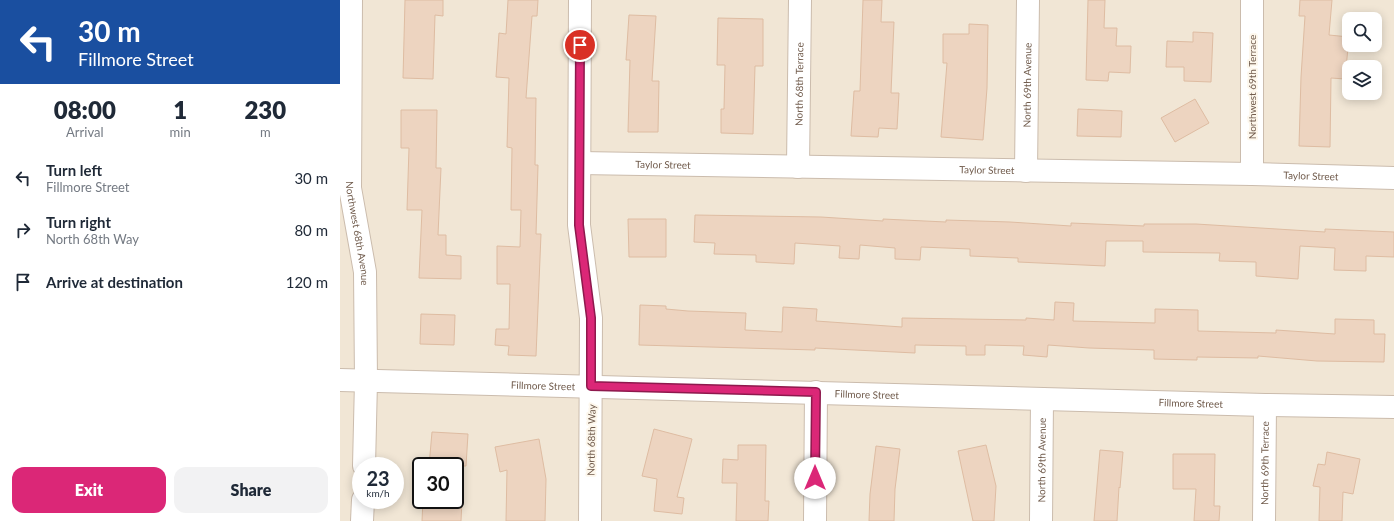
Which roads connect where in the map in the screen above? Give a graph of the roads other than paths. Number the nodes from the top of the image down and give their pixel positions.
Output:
1 (351, 0) edge
2 (580, 0) edge
3 (800, 0) edge
4 (1028, 0) edge
5 (1252, 0) edge
6 (580, 163) junction
7 (798, 167) junction
8 (1026, 171) junction
9 (1252, 174) junction
10 (1394, 178) edge
11 (340, 380) edge
12 (366, 381) junction
13 (591, 386) junction
14 (816, 392) junction
15 (1042, 399) junction
16 (1265, 405) junction
17 (1394, 407) edge
18 (364, 457) edge
19 (363, 509) edge
20 (362, 521) edge
21 (590, 521) edge
22 (815, 521) edge
23 (1042, 521) edge
24 (1264, 521) edge

1 - 12 street, Northwest 68th Avenue
2 - 6 street, North 68th Way
3 - 7 street, North 68th Terrace
4 - 8 street, North 69th Avenue
5 - 9 street, Northwest 69th Terrace
6 - 7 street, Taylor Street
6 - 13 street, North 68th Way
7 - 8 street, Taylor Street
8 - 9 street, Taylor Street
9 - 10 street, Taylor Street
11 - 12 street, Fillmore Street
12 - 13 street, Fillmore Street
12 - 18 street, Northwest 68th Avenue
13 - 14 street, Fillmore Street
13 - 21 street, North 68th Way
14 - 15 street, Fillmore Street
14 - 22 street
15 - 16 street, Fillmore Street
15 - 23 street, North 69th Avenue
16 - 17 street, Fillmore Street
16 - 24 street, North 69th Terrace
19 - 20 street

